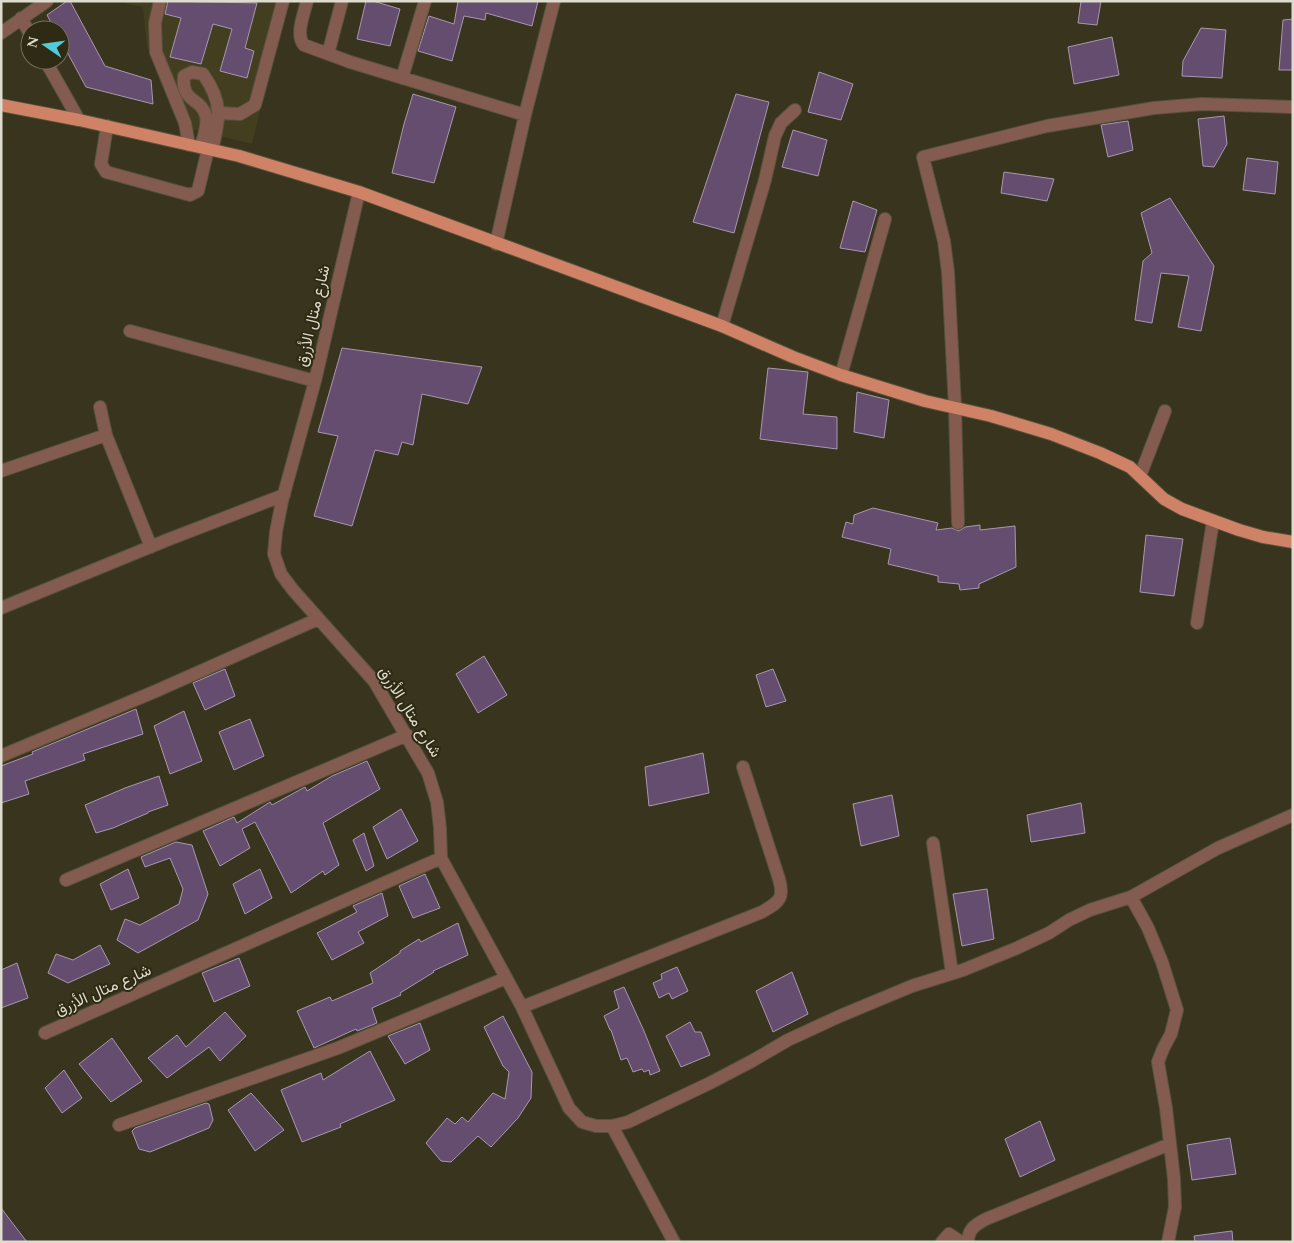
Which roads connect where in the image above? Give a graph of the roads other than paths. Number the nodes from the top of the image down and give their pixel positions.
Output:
1 (47, 1) edge
2 (160, 1) edge
3 (283, 1) edge
4 (307, 1) edge
5 (342, 1) edge
6 (425, 1) edge
7 (554, 1) edge
8 (21, 18) joint
9 (1, 33) edge
10 (328, 54) junction
11 (50, 70) edge
12 (402, 78) junction
13 (1, 105) edge
14 (1293, 107) edge
15 (796, 110) dead end
16 (219, 113) junction
17 (525, 115) junction
18 (78, 120) junction
19 (107, 126) junction
20 (203, 148) junction
21 (359, 192) junction
22 (885, 219) dead end
23 (496, 244) junction
24 (722, 326) junction
25 (130, 331) dead end
26 (841, 375) junction
27 (315, 381) junction
28 (100, 407) dead end
29 (955, 407) junction
30 (1165, 411) dead end
31 (106, 435) junction
32 (1, 470) edge
33 (1140, 476) junction
34 (284, 495) junction
35 (1213, 521) junction
36 (958, 524) dead end
37 (1293, 542) edge
38 (150, 547) junction
39 (1, 608) edge
40 (318, 619) junction
41 (1196, 623) dead end
42 (407, 735) junction
43 (1, 756) edge
44 (743, 767) dead end
45 (1293, 815) edge
46 (933, 843) dead end
47 (440, 858) junction
48 (66, 880) dead end
49 (1131, 897) junction
50 (952, 973) junction
51 (506, 978) junction
52 (522, 1007) junction
53 (45, 1033) dead end
54 (119, 1125) dead end
55 (612, 1126) junction
56 (1170, 1144) junction
57 (674, 1242) edge
58 (942, 1242) edge
59 (961, 1242) edge
60 (968, 1242) edge
61 (1168, 1242) edge

1 - 8 street
2 - 20 street
3 - 16 street
4 - 10 street
5 - 10 street
6 - 12 street
7 - 17 street
8 - 9 street
10 - 12 street
11 - 18 street
12 - 17 street
13 - 18 main road
14 - 29 street
15 - 24 street
16 - 20 street
16 - 20 street
17 - 23 street
18 - 19 main road
19 - 20 main road
19 - 20 street
20 - 21 main road
21 - 23 main road
21 - 27 street, شارع متال الأزرق
22 - 26 street
23 - 24 main road
24 - 26 main road
25 - 27 street
26 - 29 main road
27 - 34 street, شارع متال الأزرق
28 - 31 street
29 - 33 main road
29 - 36 street
30 - 33 street
31 - 32 street
31 - 38 street
33 - 35 main road
34 - 38 street
34 - 40 street, شارع متال الأزرق
35 - 37 main road
35 - 41 street
38 - 39 street
40 - 42 street, شارع متال الأزرق
40 - 43 street
42 - 47 street, شارع متال الأزرق
42 - 48 street
44 - 52 street
45 - 49 street
46 - 50 street
47 - 51 street
47 - 53 street, شارع متال الأزرق
49 - 50 street
49 - 56 street
50 - 55 street
51 - 52 street
51 - 54 street
52 - 55 street
55 - 57 street
56 - 60 street
56 - 61 street
58 - 59 street

